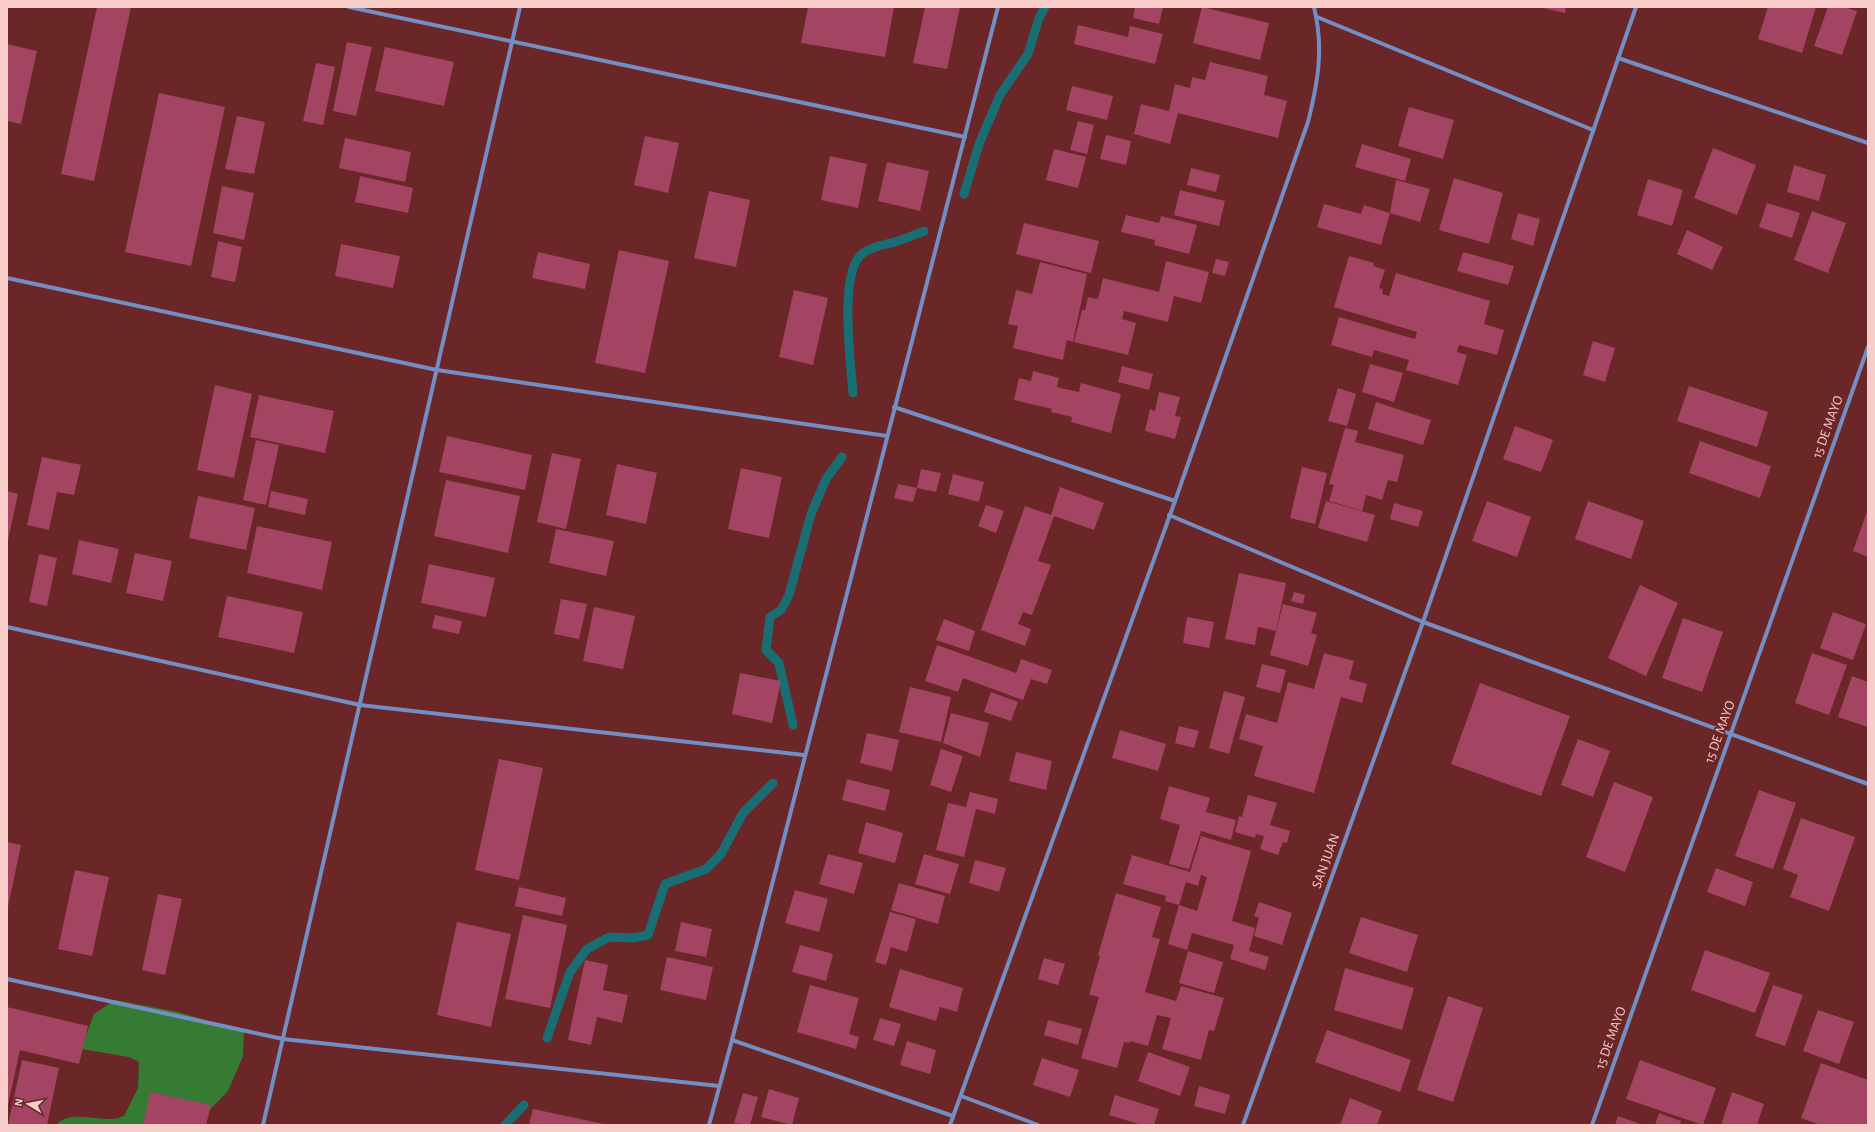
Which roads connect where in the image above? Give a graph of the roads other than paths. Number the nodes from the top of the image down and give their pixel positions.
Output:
1 (349, 7) edge
2 (520, 7) edge
3 (998, 7) edge
4 (1314, 7) edge
5 (1636, 7) edge
6 (1317, 17) junction
7 (512, 42) junction
8 (1618, 58) junction
9 (1593, 130) junction
10 (965, 137) junction
11 (1868, 143) edge
12 (7, 278) edge
13 (1868, 347) edge
14 (437, 370) junction
15 (894, 407) junction
16 (887, 436) junction
17 (1175, 501) junction
18 (1170, 515) junction
19 (1423, 622) junction
20 (7, 627) edge
21 (360, 705) junction
22 (1731, 734) junction
23 (804, 755) junction
24 (1868, 784) edge
25 (7, 979) edge
26 (283, 1039) junction
27 (732, 1040) junction
28 (719, 1086) junction
29 (960, 1096) junction
30 (953, 1116) junction
31 (263, 1125) edge
32 (709, 1125) edge
33 (950, 1125) edge
34 (1038, 1125) edge
35 (1243, 1125) edge
36 (1592, 1125) edge

1 - 7 street
2 - 7 street
3 - 10 street
4 - 6 street
5 - 8 street, SAN JUAN
6 - 9 street
6 - 17 street
7 - 10 street
7 - 14 street
8 - 9 street, SAN JUAN
8 - 11 street
9 - 19 street, SAN JUAN
10 - 15 street
12 - 14 street
13 - 22 street, 15 DE MAYO
14 - 16 street
14 - 21 street
15 - 16 street
15 - 17 street
16 - 23 street
17 - 18 street
18 - 19 street
18 - 29 street
19 - 22 street
19 - 35 street, SAN JUAN
20 - 21 street
21 - 23 street
21 - 26 street
22 - 24 street
22 - 36 street, 15 DE MAYO
23 - 27 street
25 - 26 street
26 - 28 street
26 - 31 street
27 - 28 street
27 - 30 street
28 - 32 street
29 - 30 street
29 - 34 street
30 - 33 street

